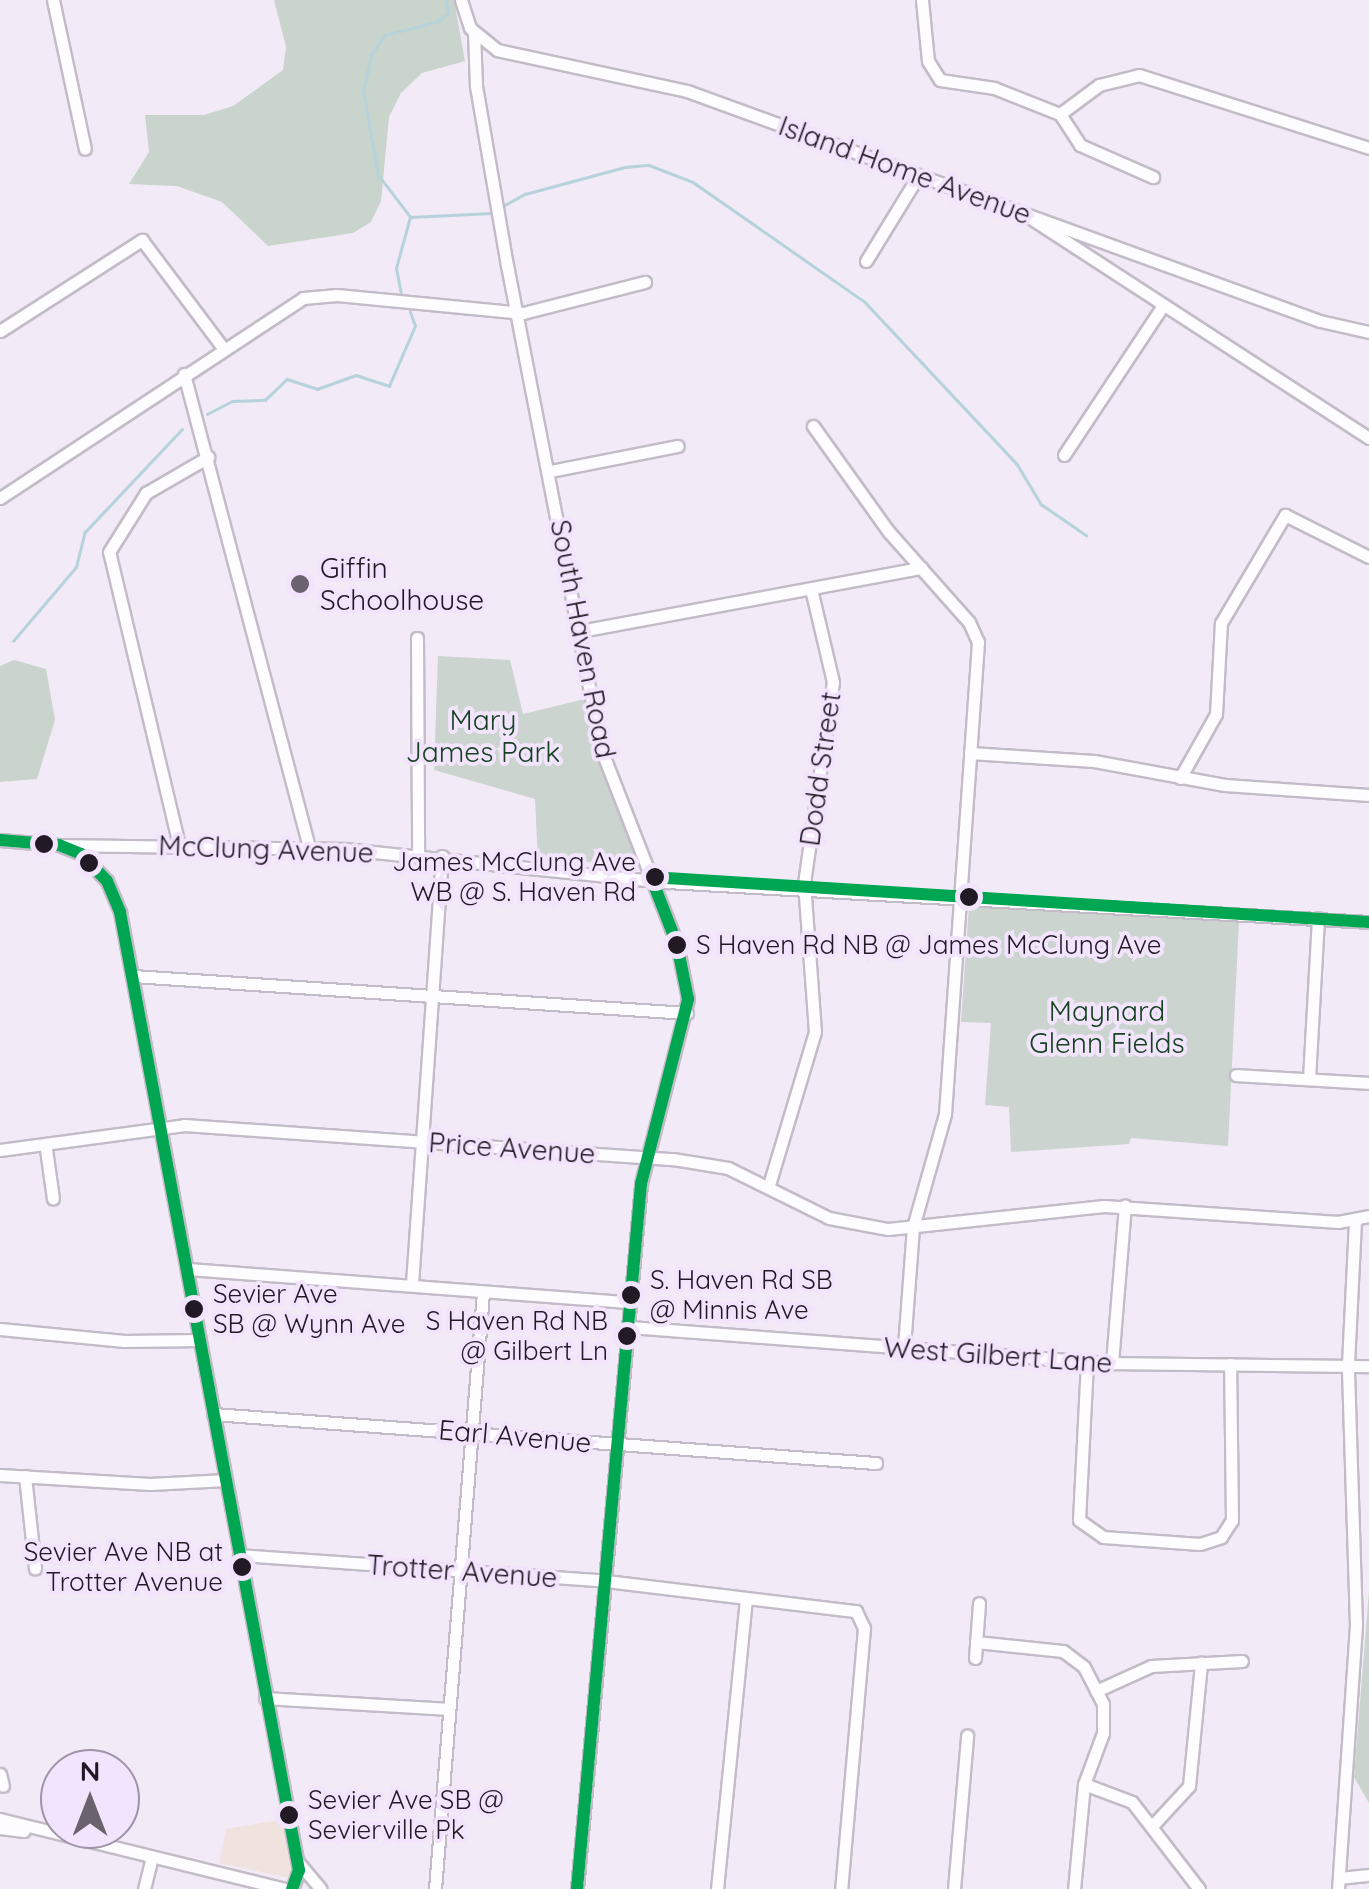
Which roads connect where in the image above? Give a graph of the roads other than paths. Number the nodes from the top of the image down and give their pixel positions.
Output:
1 (53, 0) edge
2 (460, 0) edge
3 (922, 0) edge
4 (474, 33) junction
5 (1060, 114) junction
6 (1369, 148) edge
7 (86, 150) dead end
8 (918, 176) junction
9 (1153, 178) dead end
10 (1021, 212) junction
11 (866, 261) dead end
12 (645, 282) dead end
13 (1162, 307) junction
14 (516, 311) junction
15 (0, 331) edge
16 (1369, 332) edge
17 (222, 348) junction
18 (184, 374) junction
19 (812, 426) dead end
20 (1369, 438) edge
21 (678, 446) dead end
22 (1064, 455) dead end
23 (208, 457) junction
24 (550, 470) junction
25 (0, 498) edge
26 (1369, 557) edge
27 (921, 568) junction
28 (811, 589) junction
29 (580, 631) junction
30 (417, 638) dead end
31 (970, 753) junction
32 (1180, 778) junction
33 (1369, 794) edge
34 (0, 840) edge
35 (60, 845) junction
36 (179, 845) junction
37 (309, 848) junction
38 (418, 854) junction
39 (442, 856) junction
40 (651, 877) junction
41 (804, 888) junction
42 (959, 896) junction
43 (1318, 918) junction
44 (1369, 922) edge
45 (134, 976) junction
46 (430, 996) junction
47 (687, 1013) junction
48 (1236, 1076) dead end
49 (1309, 1079) junction
50 (1369, 1083) edge
51 (161, 1128) junction
52 (420, 1142) junction
53 (46, 1148) junction
54 (0, 1150) edge
55 (645, 1157) junction
56 (769, 1185) junction
57 (53, 1199) dead end
58 (1124, 1206) junction
59 (1369, 1216) edge
60 (1355, 1221) junction
61 (913, 1227) junction
62 (187, 1270) junction
63 (412, 1284) junction
64 (484, 1293) junction
65 (630, 1302) junction
66 (628, 1327) junction
67 (0, 1328) edge
68 (200, 1340) junction
69 (904, 1348) junction
70 (1088, 1362) junction
71 (1112, 1364) junction
72 (1230, 1364) junction
73 (1348, 1364) junction
74 (1369, 1366) edge
75 (213, 1414) junction
76 (471, 1432) junction
77 (618, 1446) junction
78 (876, 1463) dead end
79 (0, 1475) edge
80 (26, 1476) junction
81 (226, 1480) junction
82 (1363, 1524) edge
83 (240, 1555) junction
84 (35, 1568) dead end
85 (459, 1571) junction
86 (607, 1584) junction
87 (746, 1599) junction
88 (979, 1603) dead end
89 (976, 1642) junction
90 (975, 1658) dead end
91 (1242, 1661) dead end
92 (1201, 1663) junction
93 (1096, 1692) junction
94 (265, 1698) junction
95 (449, 1708) junction
96 (967, 1736) dead end
97 (1084, 1784) junction
98 (0, 1819) edge
99 (1152, 1826) junction
100 (0, 1828) edge
101 (40, 1832) edge
102 (40, 1833) edge
103 (116, 1849) edge
104 (152, 1857) junction
105 (296, 1858) junction
106 (1369, 1875) edge
107 (1338, 1884) edge
108 (144, 1889) edge
109 (288, 1889) edge
110 (321, 1889) edge
111 (435, 1889) edge
112 (577, 1889) edge
113 (717, 1889) edge
114 (841, 1889) edge
115 (954, 1889) edge
116 (1074, 1889) edge
117 (1200, 1889) edge

1 - 7 street
2 - 4 street
3 - 5 street
4 - 8 street, Island Home Avenue
4 - 14 street, South Haven Road
5 - 6 street
5 - 9 street
8 - 10 street, Island Home Avenue
8 - 11 street
10 - 13 street
10 - 16 street, Island Home Avenue
12 - 14 street
13 - 20 street
13 - 22 street
14 - 17 street
14 - 24 street, South Haven Road
15 - 17 street
17 - 18 street
18 - 23 street
18 - 25 street
19 - 27 street
21 - 24 street
23 - 36 street
23 - 37 street
24 - 29 street, South Haven Road
26 - 32 street
27 - 28 street
27 - 31 street
28 - 29 street
28 - 41 street, Dodd Street
29 - 40 street, South Haven Road
30 - 38 street
31 - 32 street
31 - 42 street
32 - 33 street
34 - 35 street, McClung Avenue
35 - 36 street, McClung Avenue
35 - 45 street
36 - 37 street, McClung Avenue
37 - 38 street, McClung Avenue
38 - 39 street, McClung Avenue
39 - 40 street, McClung Avenue
39 - 46 street
40 - 41 street, McClung Avenue
40 - 47 street, South Haven Road
41 - 42 street, McClung Avenue
41 - 56 street, Dodd Street
42 - 43 street, McClung Avenue
42 - 61 street
43 - 44 street, McClung Avenue
43 - 49 street
45 - 46 street
45 - 51 street
46 - 47 street
46 - 52 street
47 - 55 street, South Haven Road
48 - 49 street
49 - 50 street
51 - 52 street, Price Avenue
51 - 53 street, Price Avenue
51 - 62 street
52 - 55 street, Price Avenue
52 - 63 street
53 - 54 street, Price Avenue
53 - 57 street
55 - 56 street, Price Avenue
55 - 65 street, South Haven Road
56 - 61 street, Price Avenue
58 - 60 street, Price Avenue
58 - 61 street, Price Avenue
58 - 71 street
59 - 60 street, Price Avenue
60 - 73 street
61 - 69 street
62 - 63 street
62 - 68 street
63 - 64 street
64 - 65 street
64 - 76 street
65 - 66 street, South Haven Road
66 - 69 street, West Gilbert Lane
66 - 77 street, South Haven Road
67 - 68 street
68 - 75 street
69 - 70 street, West Gilbert Lane
70 - 71 street, West Gilbert Lane
70 - 72 street
71 - 72 street, West Gilbert Lane
72 - 73 street, West Gilbert Lane
73 - 74 street, West Gilbert Lane
73 - 82 street
75 - 76 street, Earl Avenue
75 - 81 street
76 - 77 street, Earl Avenue
76 - 85 street
77 - 78 street, Earl Avenue
77 - 86 street, South Haven Road
79 - 80 street
80 - 81 street
80 - 84 street
81 - 83 street
82 - 107 street
83 - 85 street, Trotter Avenue
83 - 94 street
85 - 86 street, Trotter Avenue
85 - 95 street
86 - 87 street, Trotter Avenue
86 - 112 street, South Haven Road
87 - 113 street
87 - 114 street, Trotter Avenue
88 - 89 street
89 - 90 street
89 - 93 street
91 - 92 street
92 - 93 street
92 - 99 street
93 - 97 street
94 - 95 street
94 - 105 street
95 - 111 street
96 - 115 street
97 - 99 street
97 - 116 street
98 - 101 street
99 - 117 street
100 - 102 street
103 - 104 street
104 - 108 street
104 - 109 street
105 - 109 street
105 - 110 street
106 - 107 street

